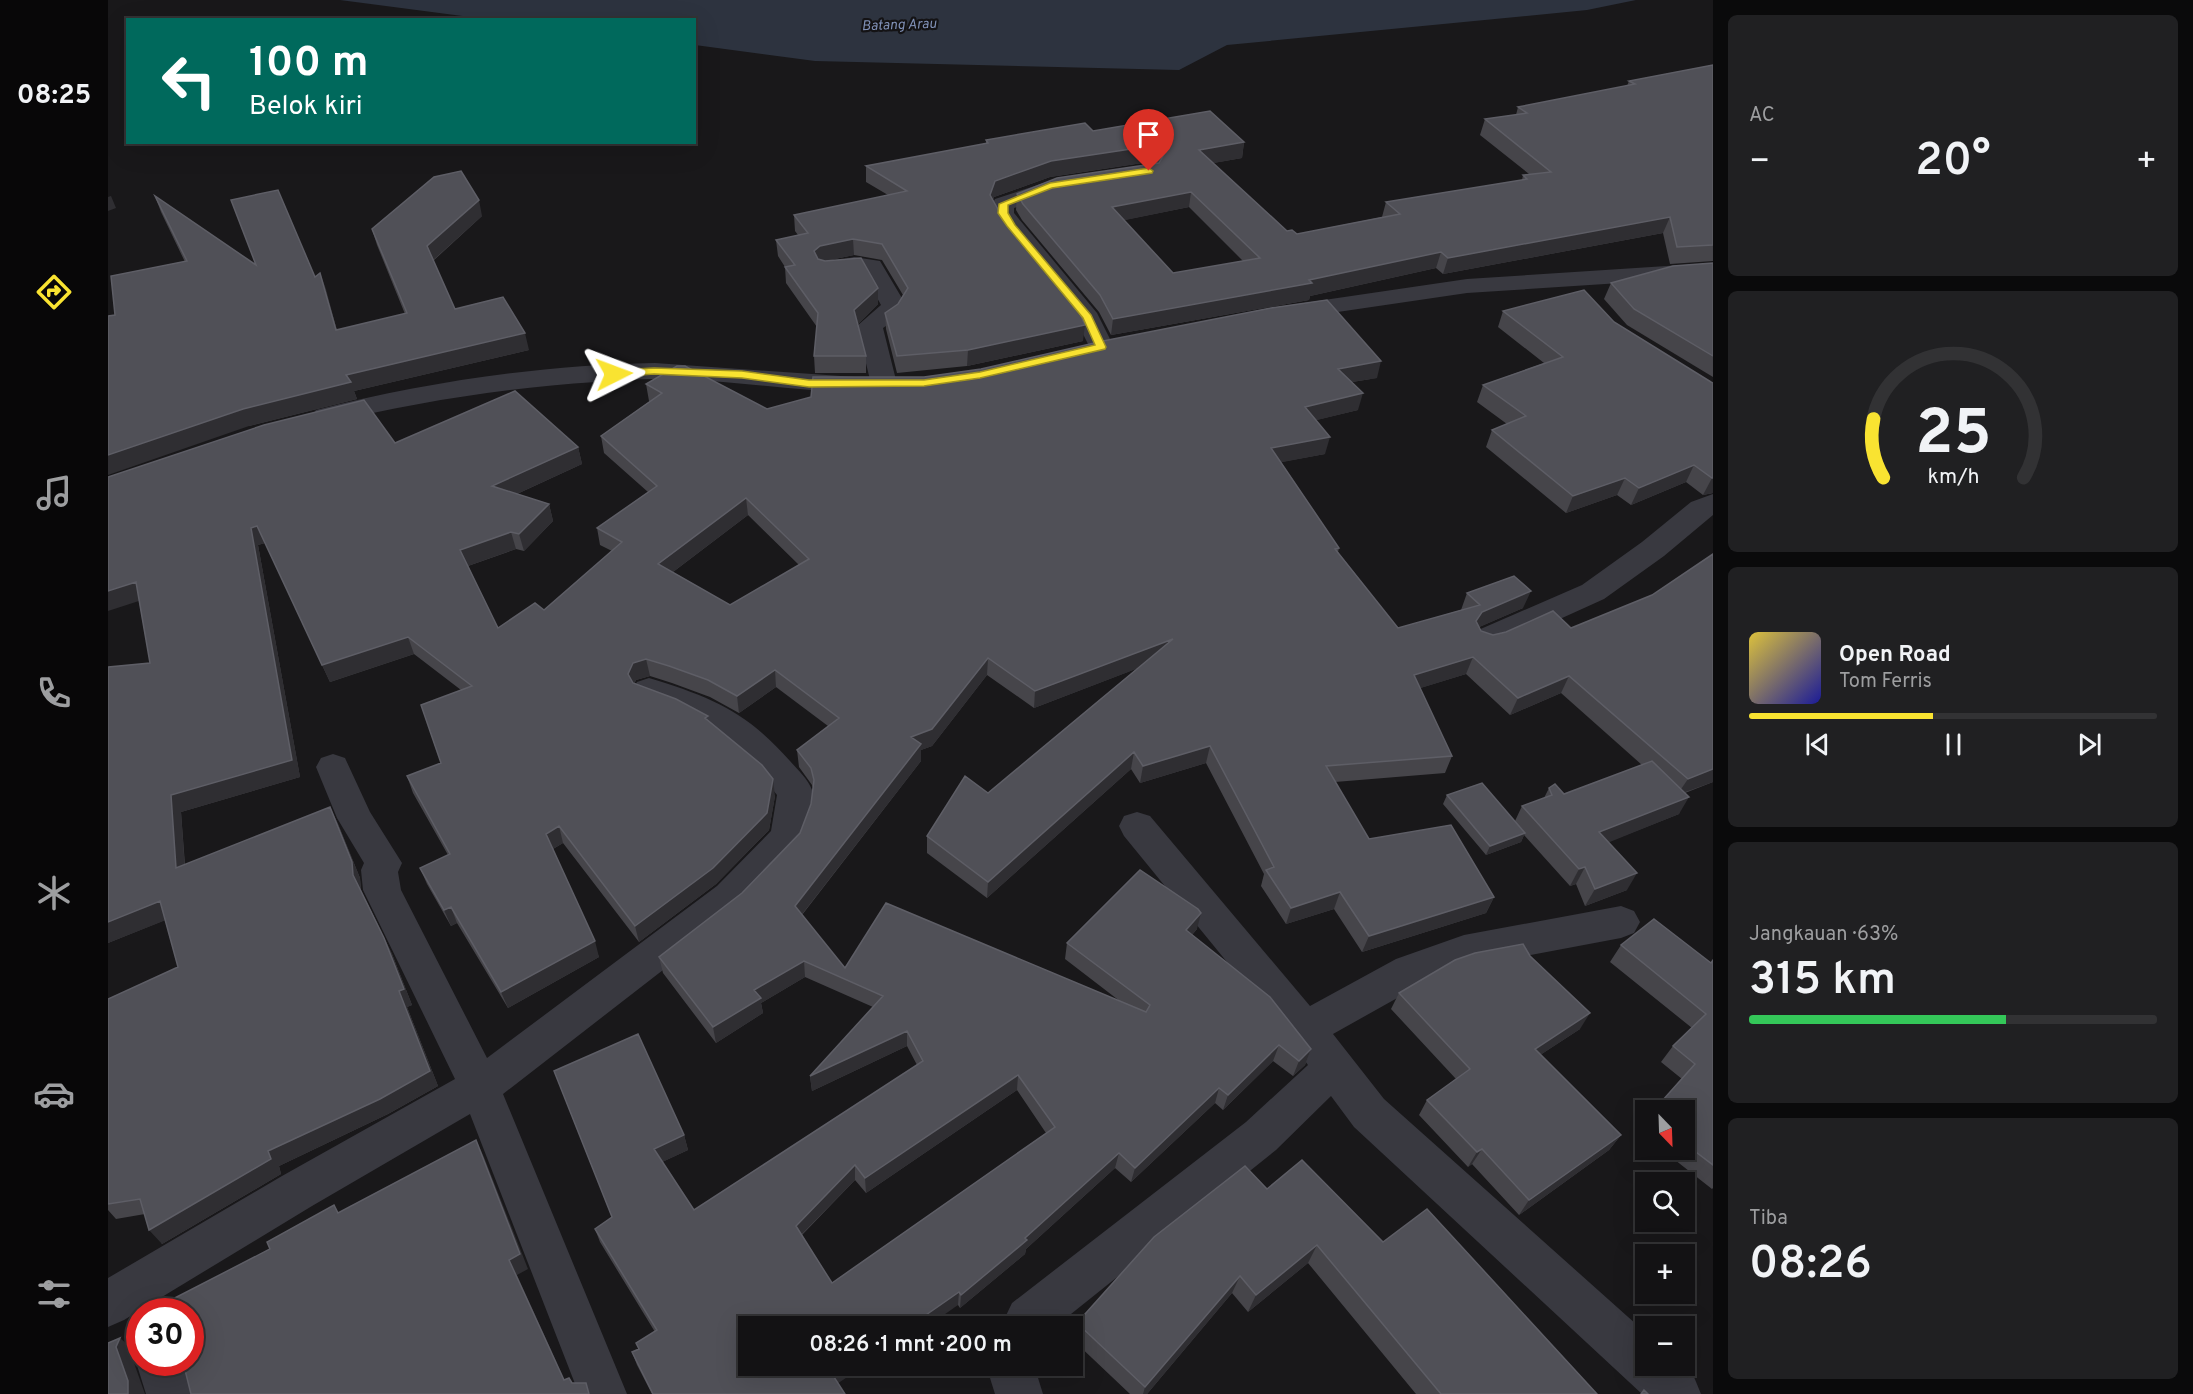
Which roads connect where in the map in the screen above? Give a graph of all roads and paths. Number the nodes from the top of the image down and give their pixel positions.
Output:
1 (1083, 181) edge
2 (829, 269) edge
3 (1713, 270) edge
4 (1571, 280) junction
5 (1594, 306) edge
6 (1267, 315) edge
7 (1101, 347) edge
8 (304, 422) edge
9 (1713, 503) edge
10 (1488, 639) edge
11 (649, 690) edge
12 (333, 767) dead end
13 (1137, 826) dead end
14 (1621, 922) dead end
15 (1304, 1030) junction
16 (1333, 1068) junction
17 (480, 1087) junction
18 (132, 1298) edge
19 (1032, 1316) edge
20 (1635, 1355) edge
21 (164, 1376) edge
22 (1013, 1376) edge
23 (1658, 1376) edge
24 (170, 1394) edge
25 (603, 1394) edge
26 (1019, 1394) edge
27 (1677, 1394) edge

1 - 7 street
2 - 8 street
3 - 4 street
4 - 5 street
4 - 6 street
9 - 10 street
11 - 17 street
12 - 17 street
13 - 15 street
14 - 15 street
15 - 16 street
16 - 19 street
16 - 20 street
17 - 18 street
17 - 25 street
21 - 24 street
22 - 26 street
23 - 27 street

